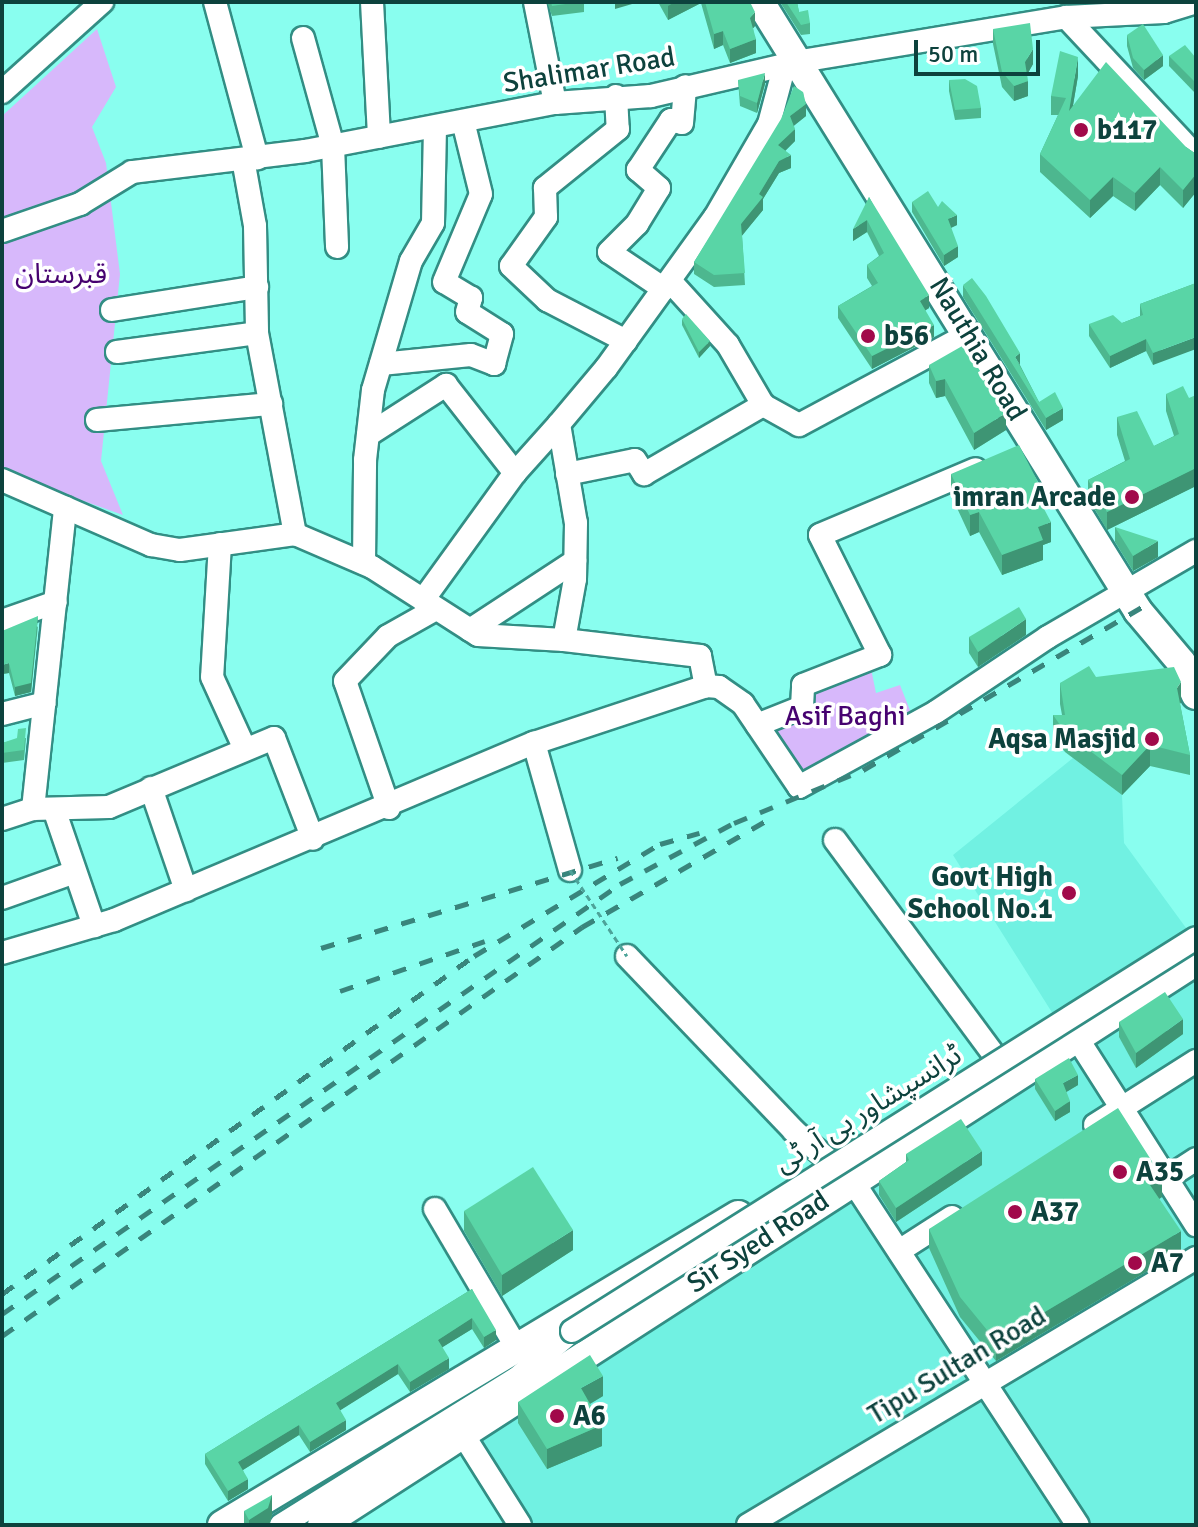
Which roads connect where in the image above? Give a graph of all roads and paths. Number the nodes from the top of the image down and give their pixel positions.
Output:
1 (102, 2) edge
2 (215, 2) edge
3 (372, 2) edge
4 (535, 2) edge
5 (760, 2) edge
6 (1196, 2) edge
7 (1058, 13) edge
8 (303, 38) dead end
9 (793, 62) junction
10 (5, 81) edge
11 (685, 86) junction
12 (616, 96) junction
13 (555, 103) junction
14 (463, 121) junction
15 (435, 127) junction
16 (379, 137) junction
17 (333, 146) junction
18 (1196, 156) edge
19 (250, 158) junction
20 (2, 231) edge
21 (337, 247) dead end
22 (667, 285) junction
23 (257, 287) junction
24 (112, 310) dead end
25 (257, 333) junction
26 (969, 334) junction
27 (626, 341) junction
28 (117, 352) dead end
29 (381, 364) junction
30 (271, 404) junction
31 (763, 405) junction
32 (97, 420) dead end
33 (559, 424) junction
34 (368, 435) junction
35 (1036, 443) junction
36 (515, 473) junction
37 (567, 474) junction
38 (2, 480) edge
39 (65, 508) junction
40 (295, 534) junction
41 (220, 544) junction
42 (1196, 551) edge
43 (575, 561) junction
44 (364, 563) junction
45 (1128, 594) junction
46 (56, 602) junction
47 (430, 604) junction
48 (2, 621) edge
49 (470, 630) junction
50 (564, 640) junction
51 (1188, 657) edge
52 (706, 686) junction
53 (1196, 695) edge
54 (45, 703) junction
55 (2, 714) edge
56 (757, 725) junction
57 (534, 743) junction
58 (245, 749) junction
59 (151, 788) junction
60 (389, 808) junction
61 (43, 809) junction
62 (2, 819) edge
63 (313, 839) junction
64 (835, 840) dead end
65 (570, 870) joint
66 (75, 872) junction
67 (186, 890) junction
68 (2, 898) edge
69 (94, 926) junction
70 (1196, 927) edge
71 (1196, 938) edge
72 (2, 953) edge
73 (627, 956) joint
74 (1196, 961) edge
75 (1077, 1038) junction
76 (997, 1059) junction
77 (1196, 1061) edge
78 (1122, 1108) junction
79 (1069, 1142) edge
80 (1196, 1159) edge
81 (830, 1161) junction
82 (1167, 1178) junction
83 (852, 1180) junction
84 (978, 1201) edge
85 (435, 1209) dead end
86 (1196, 1225) edge
87 (899, 1251) junction
88 (1196, 1258) edge
89 (572, 1331) junction
90 (515, 1345) junction
91 (985, 1383) junction
92 (464, 1436) junction
93 (222, 1525) edge
94 (230, 1525) edge
95 (281, 1525) edge
96 (322, 1525) edge
97 (520, 1525) edge
98 (748, 1525) edge
99 (1078, 1525) edge

1 - 10 street
2 - 19 street
3 - 16 street
4 - 13 street
5 - 9 main road, Nauthia Road
6 - 7 street, Shalimar Road
7 - 9 street, Shalimar Road
7 - 18 street
8 - 17 street
9 - 11 street, Shalimar Road
9 - 22 street
9 - 26 main road, Nauthia Road
11 - 12 street, Shalimar Road
11 - 22 street
12 - 13 street, Shalimar Road
12 - 27 street
13 - 14 street, Shalimar Road
14 - 15 street, Shalimar Road
14 - 29 street
15 - 16 street, Shalimar Road
15 - 29 street
16 - 17 street, Shalimar Road
17 - 19 street, Shalimar Road
17 - 21 street
19 - 20 street, Shalimar Road
19 - 23 street
22 - 27 street
22 - 31 street
23 - 24 street
23 - 25 street
25 - 28 street
25 - 30 street
26 - 31 street
26 - 35 main road, Nauthia Road
27 - 33 street
29 - 34 street
30 - 32 street
30 - 40 street
31 - 37 street
33 - 36 street
33 - 37 street
34 - 36 street
34 - 44 street
35 - 45 main road, Nauthia Road
35 - 56 street
36 - 47 street
37 - 43 street
38 - 39 street
39 - 41 street
39 - 46 street
40 - 41 street
40 - 44 street
41 - 58 street
42 - 45 street
43 - 49 street
43 - 50 street
44 - 47 street
45 - 51 main road, Nauthia Road
45 - 56 street
46 - 48 street
46 - 54 street
47 - 49 street
47 - 60 street
49 - 50 street
50 - 52 street
51 - 53 main road, Nauthia Road
52 - 56 street
52 - 57 street
54 - 55 street
54 - 61 street
57 - 60 street
57 - 65 street
58 - 59 street
58 - 63 street
59 - 61 street
59 - 67 street
60 - 63 street
61 - 62 street
61 - 66 street
63 - 67 street
64 - 76 street
65 - 73 path, bridge
66 - 68 street
66 - 69 street
67 - 69 street
69 - 72 street
70 - 76 main road, Sir Syed Road
71 - 89 street, ٹرانسپشاور بی آر ٹی, bridge
73 - 81 street
74 - 75 main road, Sir Syed Road
75 - 78 street
75 - 83 main road, Sir Syed Road
76 - 81 main road, Sir Syed Road
77 - 78 street
78 - 79 street
78 - 82 street
80 - 82 street
81 - 83 main road
81 - 90 main road, Sir Syed Road
82 - 86 street
83 - 87 street
83 - 92 main road, Sir Syed Road
84 - 87 street
85 - 90 street
87 - 91 street
88 - 91 street, Tipu Sultan Road
89 - 94 street, ٹرانسپشاور بی آر ٹی
89 - 95 street, ٹرانسپشاور بی آر ٹی
90 - 93 main road, Sir Syed Road
91 - 98 street, Tipu Sultan Road
91 - 99 street
92 - 96 main road, Sir Syed Road
92 - 97 street

